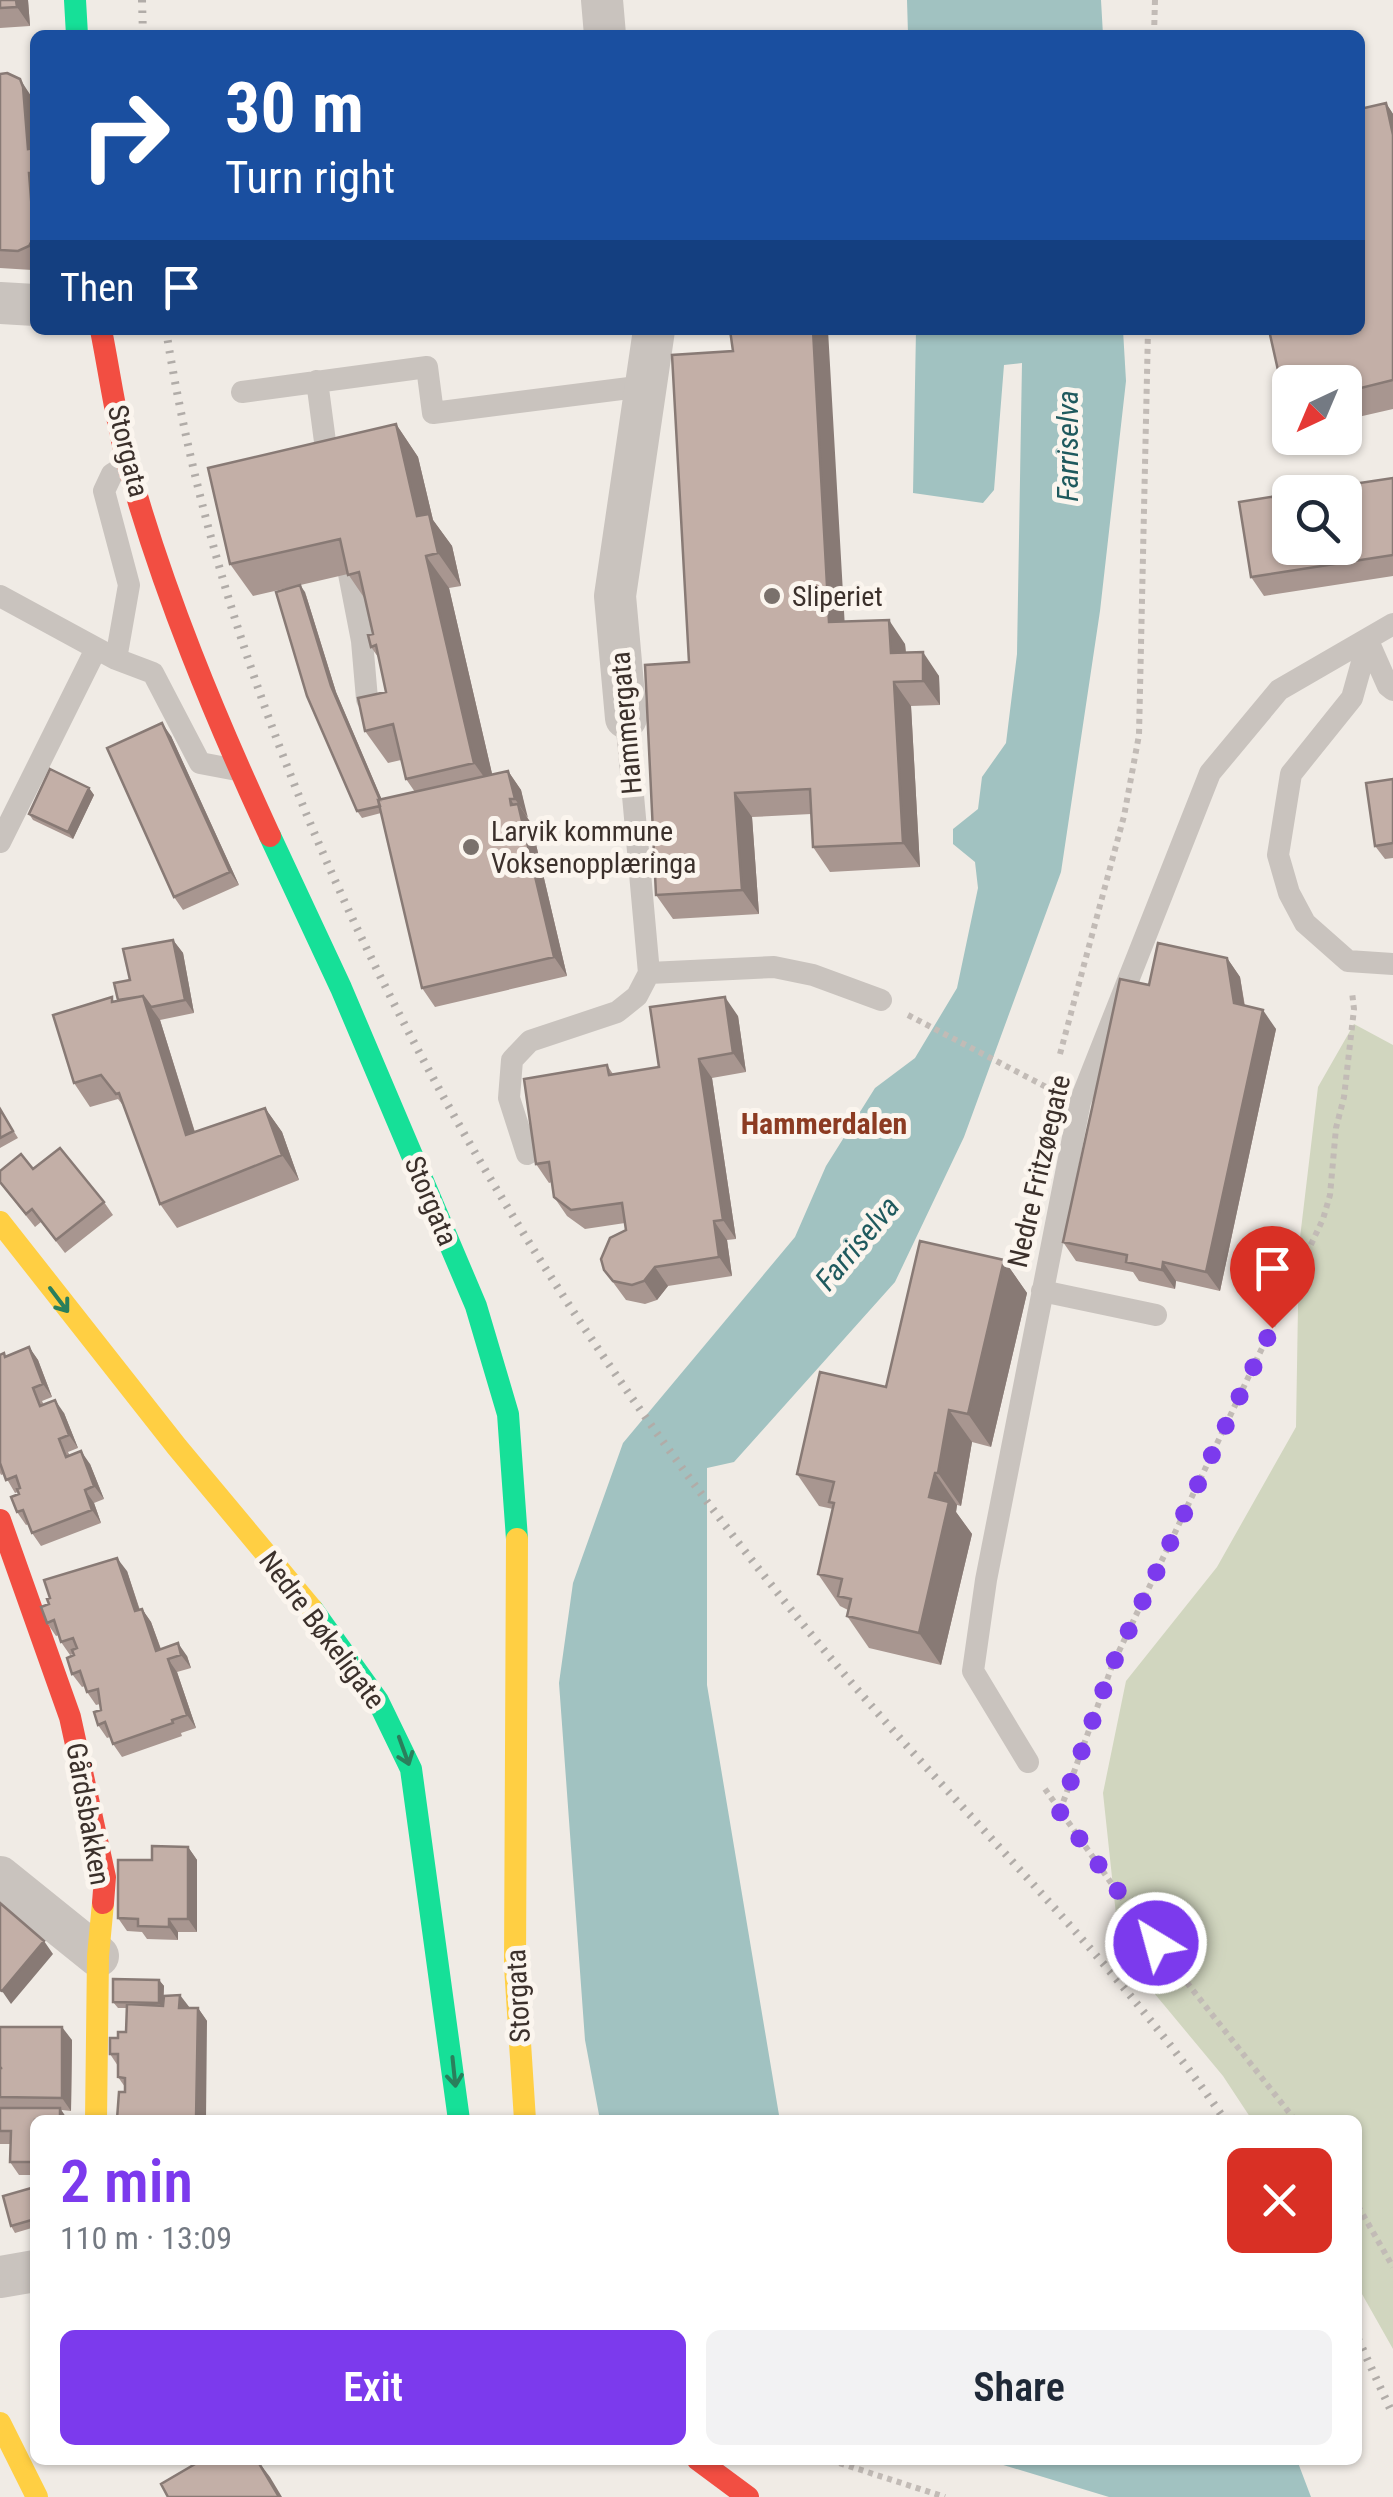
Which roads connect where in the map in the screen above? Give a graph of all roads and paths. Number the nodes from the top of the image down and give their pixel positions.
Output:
1 (75, 0) edge
2 (602, 0) edge
3 (1155, 0) edge
4 (78, 30) edge
5 (605, 30) edge
6 (1154, 30) edge
7 (0, 303) edge
8 (30, 305) edge
9 (102, 335) edge
10 (653, 335) edge
11 (1148, 335) edge
12 (317, 381) junction
13 (645, 386) junction
14 (242, 392) dead end
15 (128, 464) junction
16 (330, 477) edge
17 (349, 574) edge
18 (0, 596) edge
19 (1393, 624) edge
20 (1368, 641) junction
21 (106, 654) junction
22 (1393, 690) edge
23 (368, 699) edge
24 (626, 718) joint
25 (240, 771) junction
26 (0, 842) edge
27 (1348, 961) junction
28 (1393, 964) edge
29 (649, 972) junction
30 (880, 1000) joint
31 (1024, 1078) dead end
32 (1051, 1090) dead end
33 (527, 1154) edge
34 (0, 1222) edge
35 (1042, 1291) junction
36 (1156, 1316) dead end
37 (0, 1520) edge
38 (1028, 1762) joint
39 (1060, 1812) junction
40 (0, 1877) edge
41 (98, 1956) junction
42 (96, 2115) edge
43 (458, 2115) edge
44 (524, 2115) edge
45 (1291, 2115) edge
46 (1362, 2213) edge
47 (1393, 2267) edge
48 (30, 2272) edge
49 (0, 2277) edge
50 (0, 2423) edge
51 (705, 2465) edge
52 (843, 2465) edge
53 (36, 2497) edge
54 (748, 2497) edge
55 (944, 2497) edge

1 - 4 main road
2 - 5 street
3 - 6 path
7 - 8 street
9 - 15 main road, Storgata
10 - 13 street, Hammergata
11 - 32 path
12 - 13 lane
12 - 14 lane
12 - 16 lane
13 - 24 street, Hammergata
15 - 21 lane
15 - 25 main road, Storgata
17 - 23 lane
18 - 21 lane
19 - 20 lane, Nedre Fritzøegate
20 - 22 lane
20 - 27 lane
20 - 35 lane, Nedre Fritzøegate
21 - 25 lane
21 - 26 lane
24 - 29 lane, Hammergata
25 - 44 main road, Storgata
27 - 28 lane
27 - 39 path
29 - 30 lane
29 - 33 lane
30 - 31 path
34 -> 43 main road, Nedre Bøkeligate
35 - 36 lane
35 - 38 lane, Nedre Fritzøegate
37 - 41 main road, Gårdsbakken
38 - 39 path
39 - 45 path
40 - 41 street
41 - 42 main road, Gårdsbakken
46 - 47 path
48 - 49 street
50 - 53 main road
51 - 54 main road
52 - 55 path

